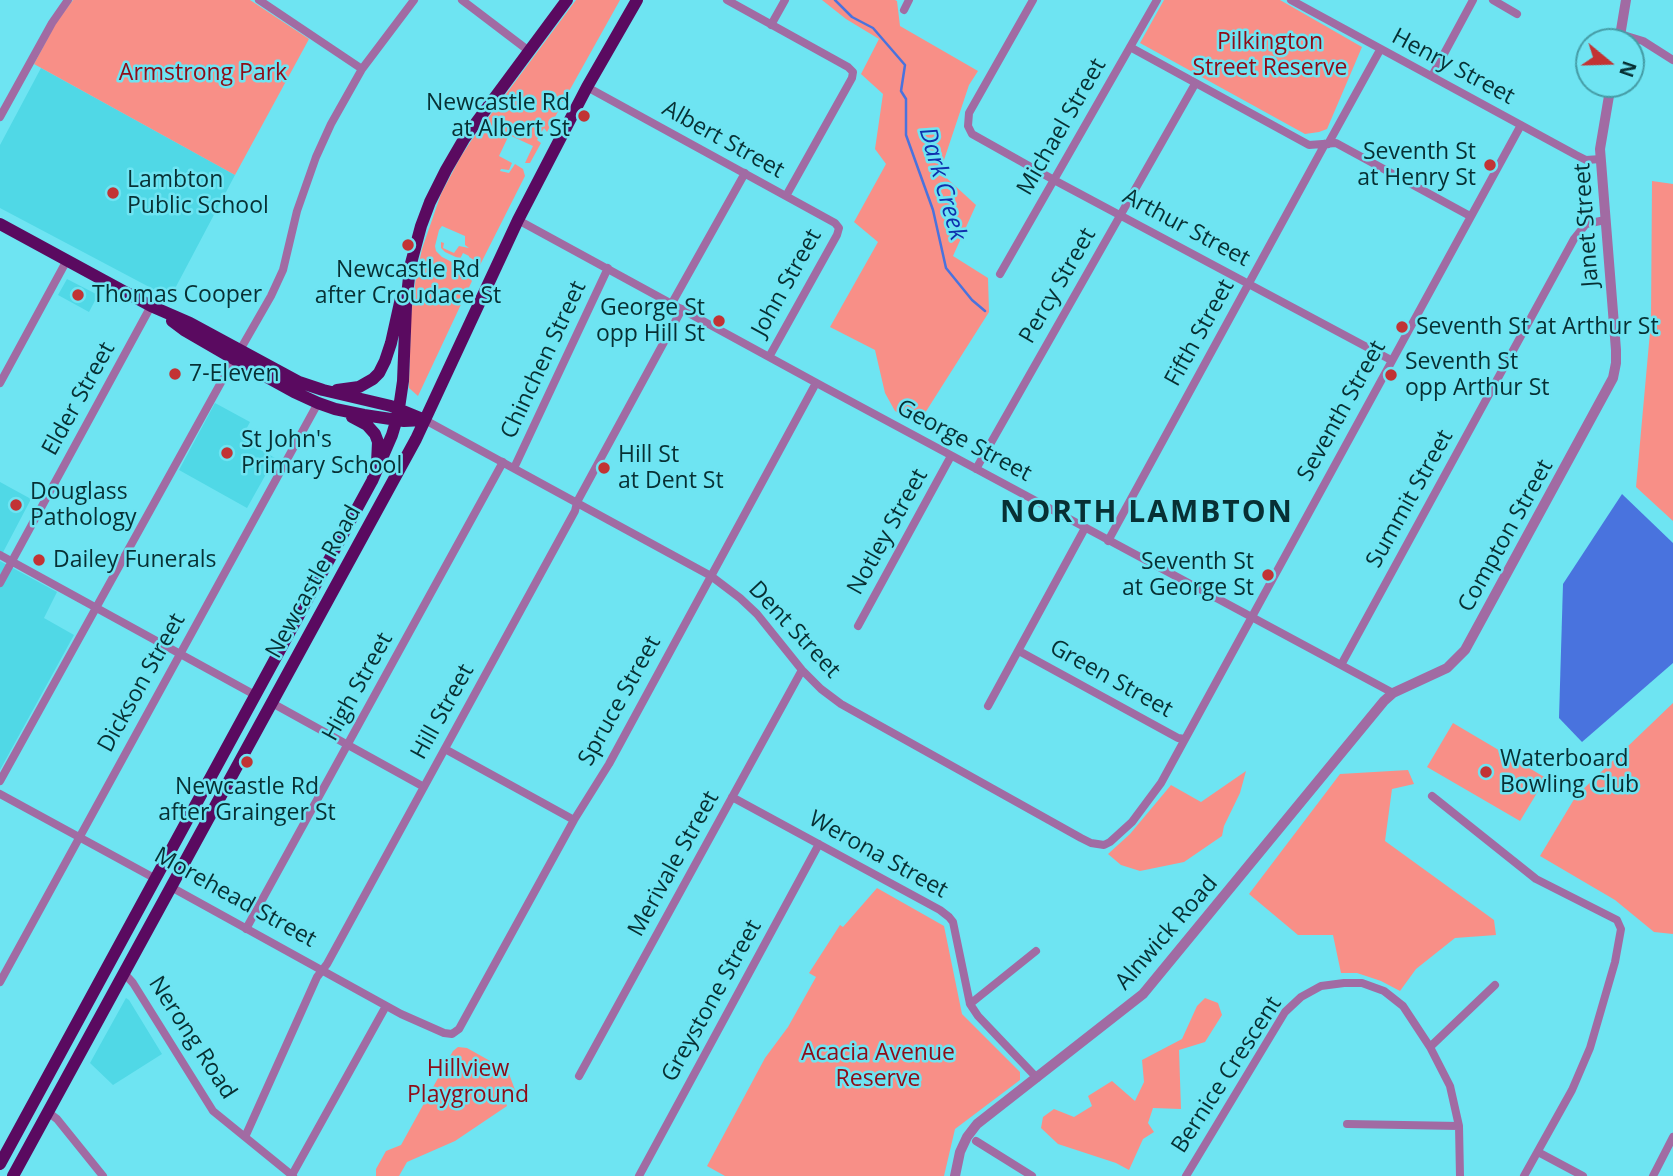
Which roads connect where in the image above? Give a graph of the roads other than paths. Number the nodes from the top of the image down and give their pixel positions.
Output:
1 (68, 0) edge
2 (259, 0) edge
3 (414, 0) edge
4 (462, 0) edge
5 (567, 0) edge
6 (637, 0) edge
7 (727, 0) edge
8 (785, 0) edge
9 (909, 0) edge
10 (1033, 0) edge
11 (1157, 0) edge
12 (1291, 0) edge
13 (1473, 0) edge
14 (1493, 0) edge
15 (1626, 0) edge
16 (270, 3) edge
17 (904, 10) dead end
18 (1517, 14) dead end
19 (771, 25) junction
20 (1621, 28) edge
21 (1645, 42) edge
22 (1129, 47) junction
23 (1380, 50) junction
24 (529, 51) junction
25 (1673, 60) edge
26 (362, 69) junction
27 (1432, 76) junction
28 (1195, 84) junction
29 (587, 87) junction
30 (1609, 98) edge
31 (0, 117) edge
32 (1521, 125) junction
33 (1326, 144) junction
34 (1601, 159) junction
35 (745, 173) junction
36 (1054, 180) junction
37 (786, 196) junction
38 (1121, 215) junction
39 (1470, 216) junction
40 (518, 220) junction
41 (1605, 220) junction
42 (0, 224) edge
43 (839, 228) joint
44 (67, 260) junction
45 (410, 267) junction
46 (608, 268) junction
47 (1000, 274) dead end
48 (1249, 283) junction
49 (673, 303) junction
50 (152, 306) junction
51 (682, 309) junction
52 (237, 355) junction
53 (769, 357) junction
54 (1391, 360) junction
55 (1616, 363) joint
56 (0, 383) edge
57 (816, 383) junction
58 (312, 387) junction
59 (318, 403) junction
60 (335, 409) junction
61 (398, 414) junction
62 (425, 420) junction
63 (951, 456) junction
64 (503, 462) junction
65 (514, 468) junction
66 (377, 470) junction
67 (976, 470) junction
68 (577, 502) junction
69 (1085, 528) junction
70 (1108, 541) junction
71 (0, 555) edge
72 (12, 561) junction
73 (711, 576) junction
74 (0, 583) edge
75 (95, 608) junction
76 (1252, 618) junction
77 (858, 626) dead end
78 (1019, 651) junction
79 (180, 653) junction
80 (1342, 665) junction
81 (802, 670) junction
82 (1393, 693) junction
83 (255, 695) junction
84 (272, 703) junction
85 (988, 706) dead end
86 (1185, 739) junction
87 (348, 745) junction
88 (445, 749) junction
89 (0, 781) edge
90 (424, 787) junction
91 (0, 794) edge
92 (1432, 796) dead end
93 (732, 797) junction
94 (574, 820) junction
95 (78, 838) junction
96 (819, 844) junction
97 (1098, 845) joint
98 (156, 879) junction
99 (171, 887) junction
100 (246, 929) junction
101 (1036, 951) dead end
102 (109, 962) junction
103 (323, 970) junction
104 (124, 973) junction
105 (0, 982) edge
106 (1496, 985) dead end
107 (970, 1004) junction
108 (386, 1006) junction
109 (452, 1034) joint
110 (1430, 1047) junction
111 (579, 1076) dead end
112 (1037, 1077) junction
113 (49, 1113) junction
114 (1347, 1124) dead end
115 (1459, 1126) junction
116 (245, 1137) junction
117 (1673, 1137) edge
118 (976, 1141) dead end
119 (1538, 1152) junction
120 (0, 1164) edge
121 (13, 1176) edge
122 (103, 1176) edge
123 (293, 1176) edge
124 (639, 1176) edge
125 (955, 1176) edge
126 (1032, 1176) edge
127 (1186, 1176) edge
128 (1460, 1176) edge
129 (1524, 1176) edge
130 (1583, 1176) edge
131 (1653, 1176) edge

1 - 31 street
2 - 16 street
3 - 26 street
4 - 24 street
5 - 24 highway, Newcastle Road
6 - 29 highway, Newcastle Road
7 - 19 street
8 - 19 street
9 - 17 street
10 - 36 street, Arthur Street
11 - 22 street, Michael Street
12 - 23 street, Henry Street
13 - 27 street
14 - 18 street
15 - 20 street
16 - 26 street
19 - 37 street
21 - 25 street
22 - 28 street
22 - 36 street, Michael Street
23 - 27 street, Henry Street
23 - 33 street, Fifth Street
24 - 45 highway, Newcastle Road
26 - 52 street
27 - 32 street, Henry Street
28 - 33 street
28 - 38 street, Percy Street
29 - 35 street, Albert Street
29 - 40 highway, Newcastle Road
30 - 34 street, Janet Street
32 - 34 street, Henry Street
32 - 39 street, Seventh Street
33 - 39 street
33 - 48 street, Fifth Street
34 - 41 street, Janet Street
35 - 37 street, Albert Street
35 - 49 street
36 - 38 street, Arthur Street
36 - 47 street, Michael Street
37 - 43 street, Albert Street
38 - 48 street, Arthur Street
38 - 67 street, Percy Street
39 - 54 street, Seventh Street
40 - 46 street, George Street
40 - 62 highway, Newcastle Road
41 - 55 street, Janet Street
41 - 80 street, Summit Street
42 - 44 highway
43 - 53 street, John Street
44 - 50 highway
44 - 56 street
45 - 58 highway
45 - 61 highway, Newcastle Road
46 - 49 street, George Street
46 - 65 street, Chinchen Street
48 - 54 street, Arthur Street
48 - 70 street, Fifth Street
49 - 51 street, George Street
50 - 52 highway
50 - 72 street, Elder Street
51 - 53 street, George Street
51 - 68 street, Hill Street
52 - 58 highway
52 - 59 highway
52 - 75 street
53 - 57 street, George Street
54 - 76 street, Seventh Street
55 - 82 street, Compton Street
57 - 63 street, George Street
57 - 73 street, Spruce Street
58 - 61 highway
59 - 60 highway
59 - 79 street, Dickson Street
60 - 61 highway
60 - 66 highway
61 - 62 highway
61 - 66 highway, Newcastle Road
62 - 64 street, Dent Street
62 - 84 highway, Newcastle Road
63 - 67 street, George Street
63 - 77 street, Notley Street
64 - 65 street, Dent Street
64 - 87 street, High Street
65 - 68 street, Dent Street
66 - 83 highway, Newcastle Road
67 - 69 street, George Street
68 - 73 street, Dent Street
68 - 88 street, Hill Street
69 - 70 street, George Street
69 - 78 street
70 - 76 street, George Street
71 - 72 street
72 - 74 street, Elder Street
72 - 75 street
73 - 81 street, Dent Street
73 - 94 street, Spruce Street
75 - 79 street
75 - 89 street
76 - 80 street, George Street
76 - 86 street, Seventh Street
78 - 85 street
78 - 86 street, Green Street
79 - 83 street
79 - 95 street, Dickson Street
80 - 82 street, George Street
81 - 93 street, Merivale Street
81 - 97 street, Dent Street
82 - 112 street, Alnwick Road
83 - 98 highway, Newcastle Road
84 - 87 street
84 - 99 highway, Newcastle Road
86 - 97 street, Seventh Street
87 - 90 street
87 - 100 street, High Street
88 - 90 street, Hill Street
88 - 94 street
90 - 103 street, Hill Street
91 - 95 street, Morehead Street
92 - 119 street
93 - 96 street, Werona Street
93 - 111 street, Merivale Street
94 - 109 street, Spruce Street
95 - 98 street, Morehead Street
95 - 105 street, Dickson Street
96 - 107 street, Werona Street
96 - 124 street, Greystone Street
98 - 99 highway, Morehead Street
98 - 102 highway, Newcastle Road
99 - 100 street, Morehead Street
99 - 104 highway, Newcastle Road
100 - 103 street, Morehead Street
101 - 107 street
102 - 104 highway
102 - 120 highway, Newcastle Road
103 - 108 street, Morehead Street
103 - 116 street, Hill Street
104 - 113 highway, Newcastle Road
104 - 116 street, Nerong Road
106 - 110 street
107 - 112 street, Werona Street
108 - 109 street, Morehead Street
108 - 123 street
110 - 115 street, Bernice Crescent
110 - 127 street, Bernice Crescent
112 - 125 street, Alnwick Road
113 - 121 highway, Newcastle Road
113 - 122 street
114 - 115 street
115 - 128 street, Bernice Crescent
116 - 123 street, Nerong Road
117 - 131 street
118 - 126 street
119 - 129 street
119 - 130 street

